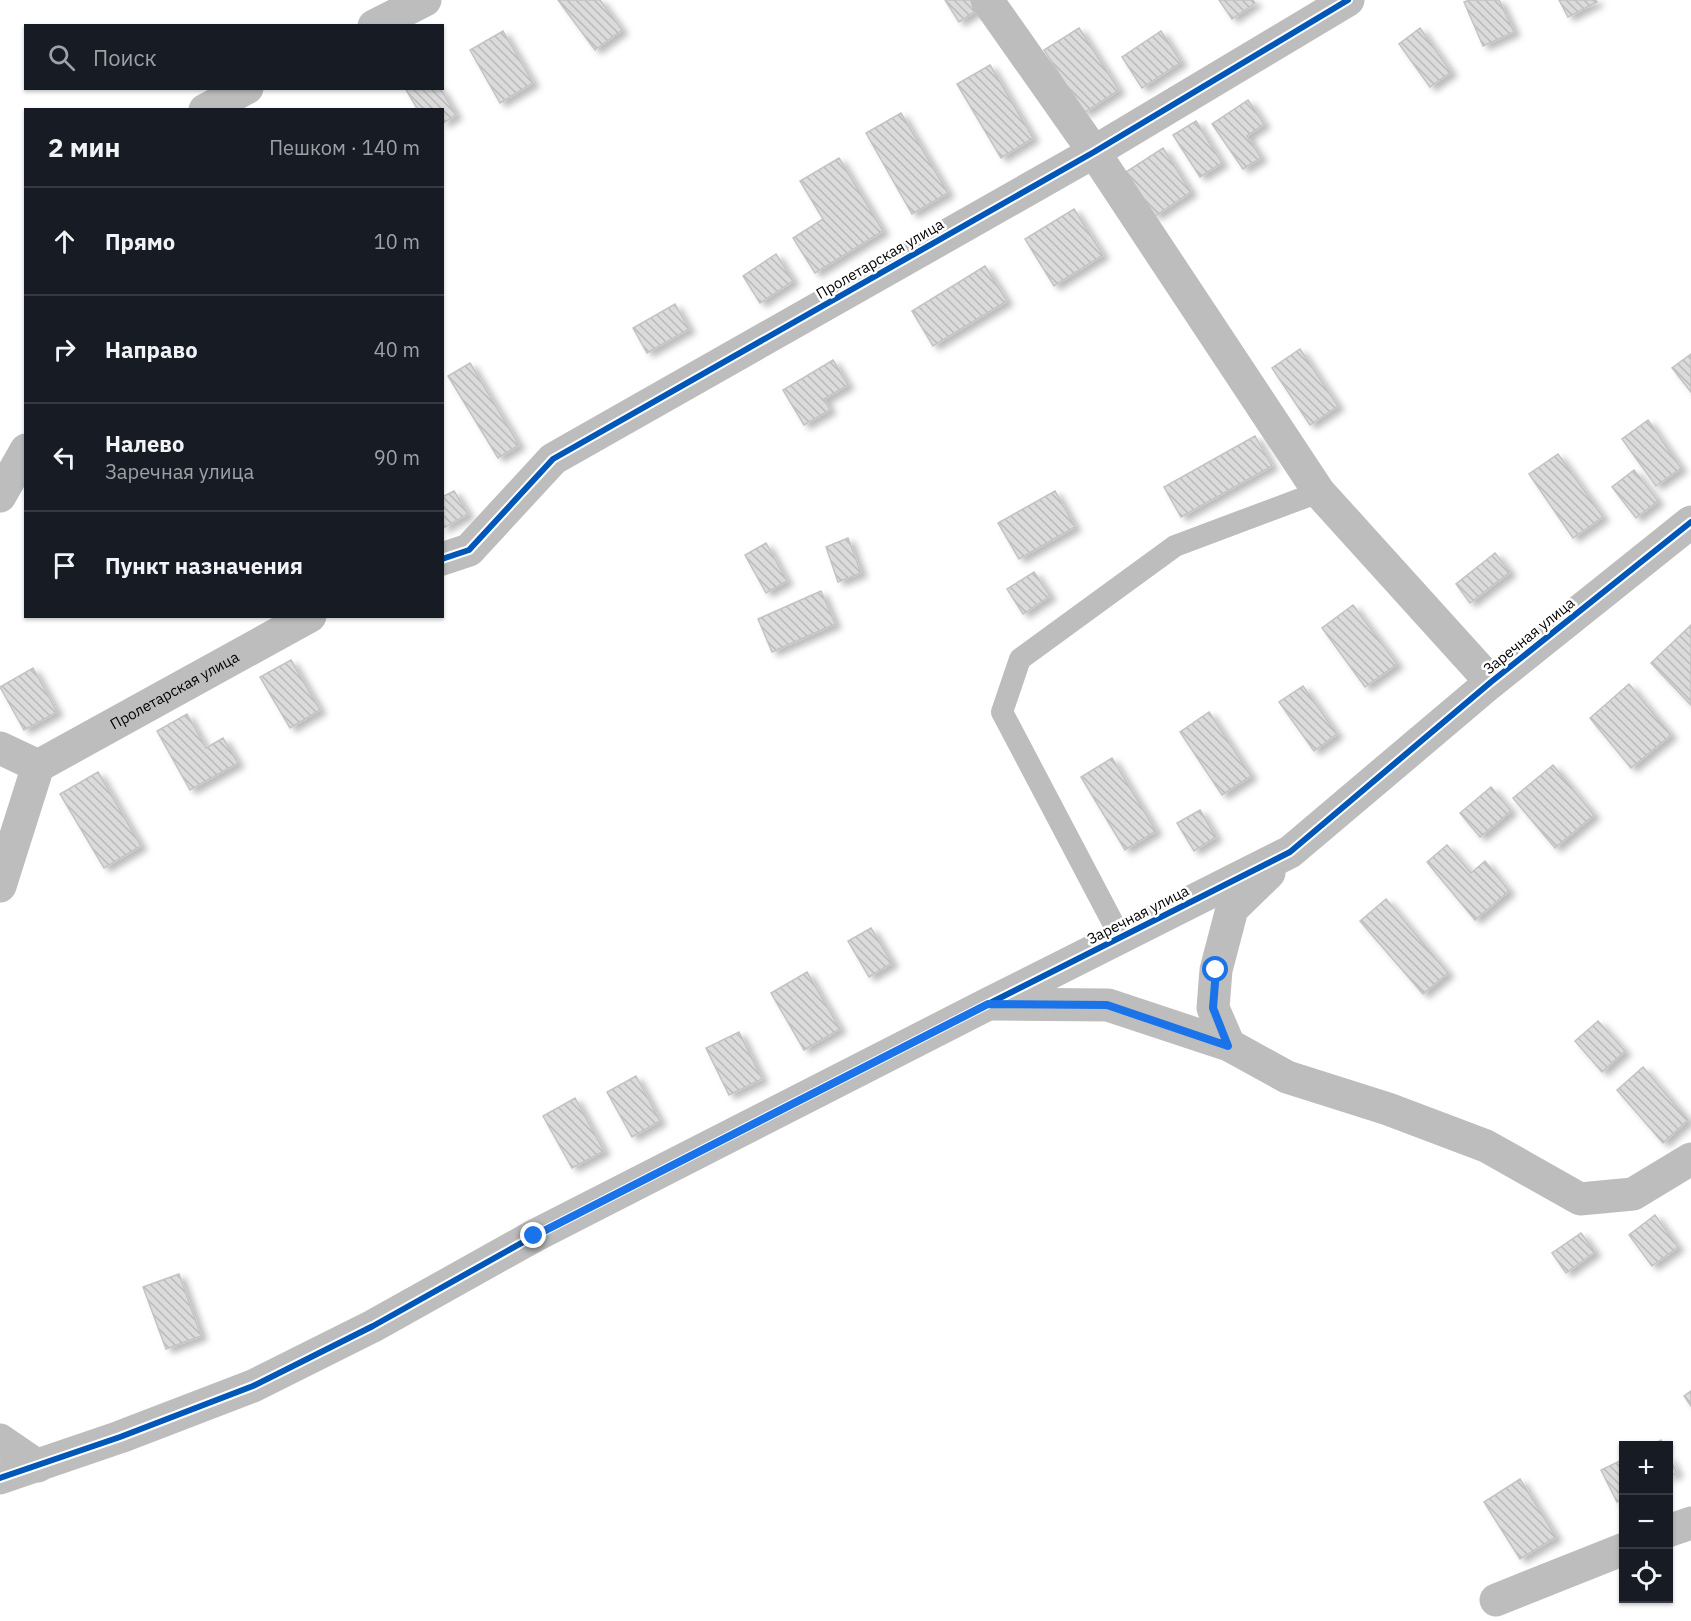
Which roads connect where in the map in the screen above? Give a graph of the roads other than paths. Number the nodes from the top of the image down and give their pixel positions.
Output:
1 (425, 0) edge
2 (987, 0) edge
3 (1348, 0) edge
4 (378, 24) edge
5 (244, 90) edge
6 (209, 108) edge
7 (1094, 152) junction
8 (24, 454) edge
9 (1319, 492) junction
10 (0, 496) edge
11 (1691, 522) edge
12 (444, 558) edge
13 (306, 618) edge
14 (1491, 682) junction
15 (0, 748) edge
16 (38, 766) junction
17 (1290, 852) junction
18 (0, 886) edge
19 (1121, 938) junction
20 (988, 1004) junction
21 (1228, 1046) junction
22 (1691, 1158) edge
23 (0, 1440) edge
24 (38, 1466) junction
25 (0, 1478) edge
26 (1691, 1522) edge
27 (1673, 1530) edge
28 (1619, 1551) edge
29 (1496, 1600) dead end

1 - 4 street
2 - 7 street
3 - 7 street, Пролетарская улица
5 - 6 street
7 - 9 street
7 - 12 street, Пролетарская улица
8 - 10 street
9 - 14 street
9 - 19 lane
11 - 14 street, Заречная улица
13 - 16 street, Пролетарская улица
14 - 17 street, Заречная улица
15 - 16 street
16 - 18 street
17 - 19 street, Заречная улица
17 - 21 street
19 - 20 street, Заречная улица
20 - 21 street
20 - 24 street, Заречная улица
21 - 22 street
23 - 24 street
24 - 25 street, Заречная улица
26 - 27 street
28 - 29 street

